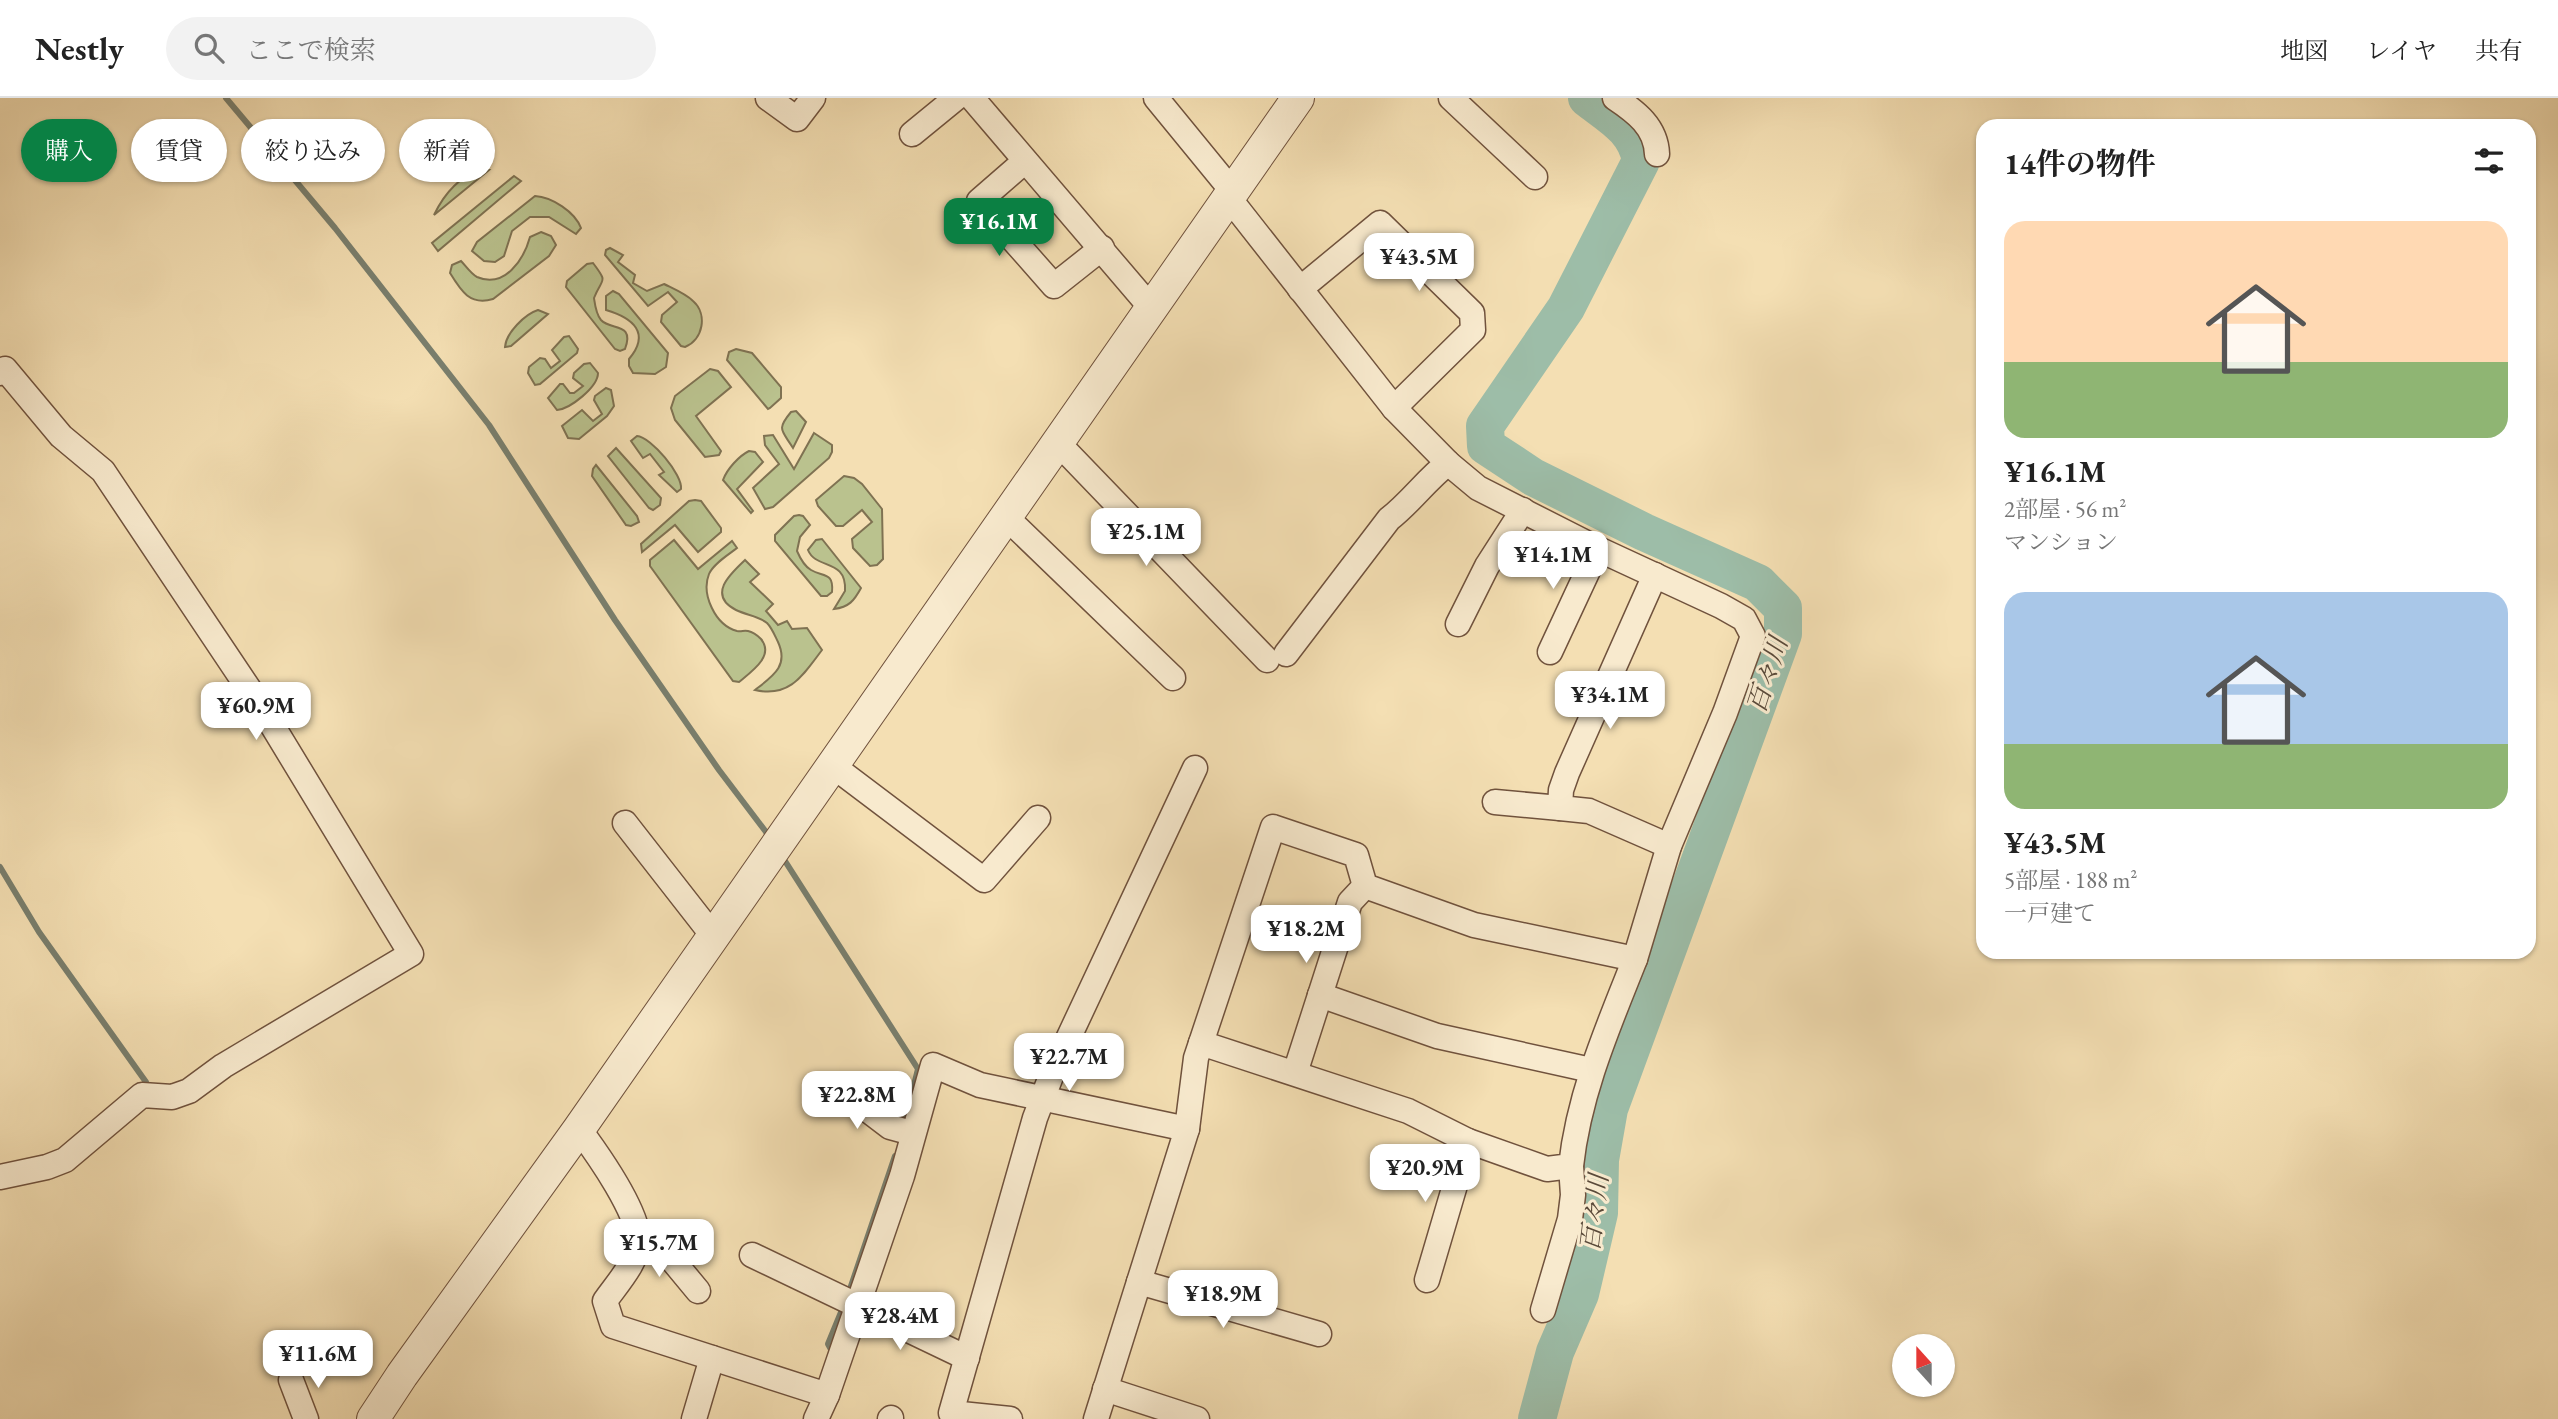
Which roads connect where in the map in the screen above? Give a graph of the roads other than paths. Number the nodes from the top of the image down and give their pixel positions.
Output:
1 (768, 98) edge
2 (813, 98) edge
3 (956, 98) edge
4 (972, 98) edge
5 (1156, 98) edge
6 (1298, 98) edge
7 (1451, 98) edge
8 (1615, 98) edge
9 (912, 134) dead end
10 (1657, 154) dead end
11 (1026, 161) junction
12 (1535, 177) dead end
13 (1231, 195) junction
14 (1101, 248) junction
15 (1300, 289) junction
16 (1153, 310) junction
17 (0, 373) edge
18 (1394, 408) junction
19 (1059, 444) junction
20 (1448, 463) junction
21 (1523, 510) junction
22 (1007, 518) junction
23 (1598, 549) junction
24 (1655, 575) junction
25 (1458, 624) dead end
26 (1550, 652) dead end
27 (1173, 678) dead end
28 (834, 766) junction
29 (1195, 768) dead end
30 (1495, 802) dead end
31 (1560, 808) junction
32 (1038, 818) dead end
33 (625, 823) dead end
34 (1669, 846) junction
35 (1365, 886) junction
36 (714, 937) junction
37 (1635, 959) junction
38 (1320, 995) junction
39 (1201, 1042) junction
40 (1591, 1070) junction
41 (1295, 1073) junction
42 (844, 1092) dead end
43 (1043, 1098) junction
44 (579, 1129) junction
45 (1187, 1129) junction
46 (904, 1131) junction
47 (1468, 1141) junction
48 (1571, 1166) junction
49 (0, 1177) edge
50 (638, 1243) junction
51 (751, 1255) dead end
52 (1427, 1280) dead end
53 (1139, 1282) junction
54 (698, 1291) dead end
55 (848, 1302) junction
56 (1543, 1310) dead end
57 (1319, 1334) dead end
58 (712, 1358) junction
59 (967, 1358) junction
60 (291, 1380) dead end
61 (1105, 1389) junction
62 (827, 1395) junction
63 (306, 1419) edge
64 (373, 1419) edge
65 (694, 1419) edge
66 (817, 1419) edge
67 (1010, 1419) edge
68 (1096, 1419) edge
69 (1198, 1419) edge

1 - 2 street
3 - 9 street
4 - 11 street
5 - 13 street
6 - 13 street
7 - 12 street
8 - 10 street
11 - 14 street
11 - 14 street
13 - 15 street
13 - 16 street
14 - 16 street
15 - 18 street
15 - 18 street
16 - 19 street
17 - 49 street
18 - 20 street
19 - 20 street
19 - 22 street
20 - 21 street
21 - 23 street
21 - 25 street
22 - 27 street
22 - 28 street
23 - 24 street
23 - 26 street
24 - 31 street
24 - 34 street
28 - 32 street
28 - 36 street
29 - 43 street
30 - 31 street
31 - 34 street
33 - 36 street
34 - 37 street
35 - 37 street
35 - 38 street
35 - 39 street
36 - 44 street
37 - 40 street
38 - 40 street
38 - 41 street
39 - 41 street
39 - 45 street
40 - 48 street
41 - 47 street
42 - 46 street
43 - 45 street
43 - 46 street
43 - 59 street
44 - 50 street
44 - 64 street
45 - 53 street
46 - 55 street
47 - 48 street
47 - 52 street
48 - 56 street
50 - 54 street
50 - 58 street
51 - 55 street
53 - 57 street
53 - 61 street
55 - 59 street
55 - 62 street
58 - 62 street
58 - 65 street
59 - 67 street
60 - 63 street
61 - 68 street
61 - 69 street
62 - 66 street

